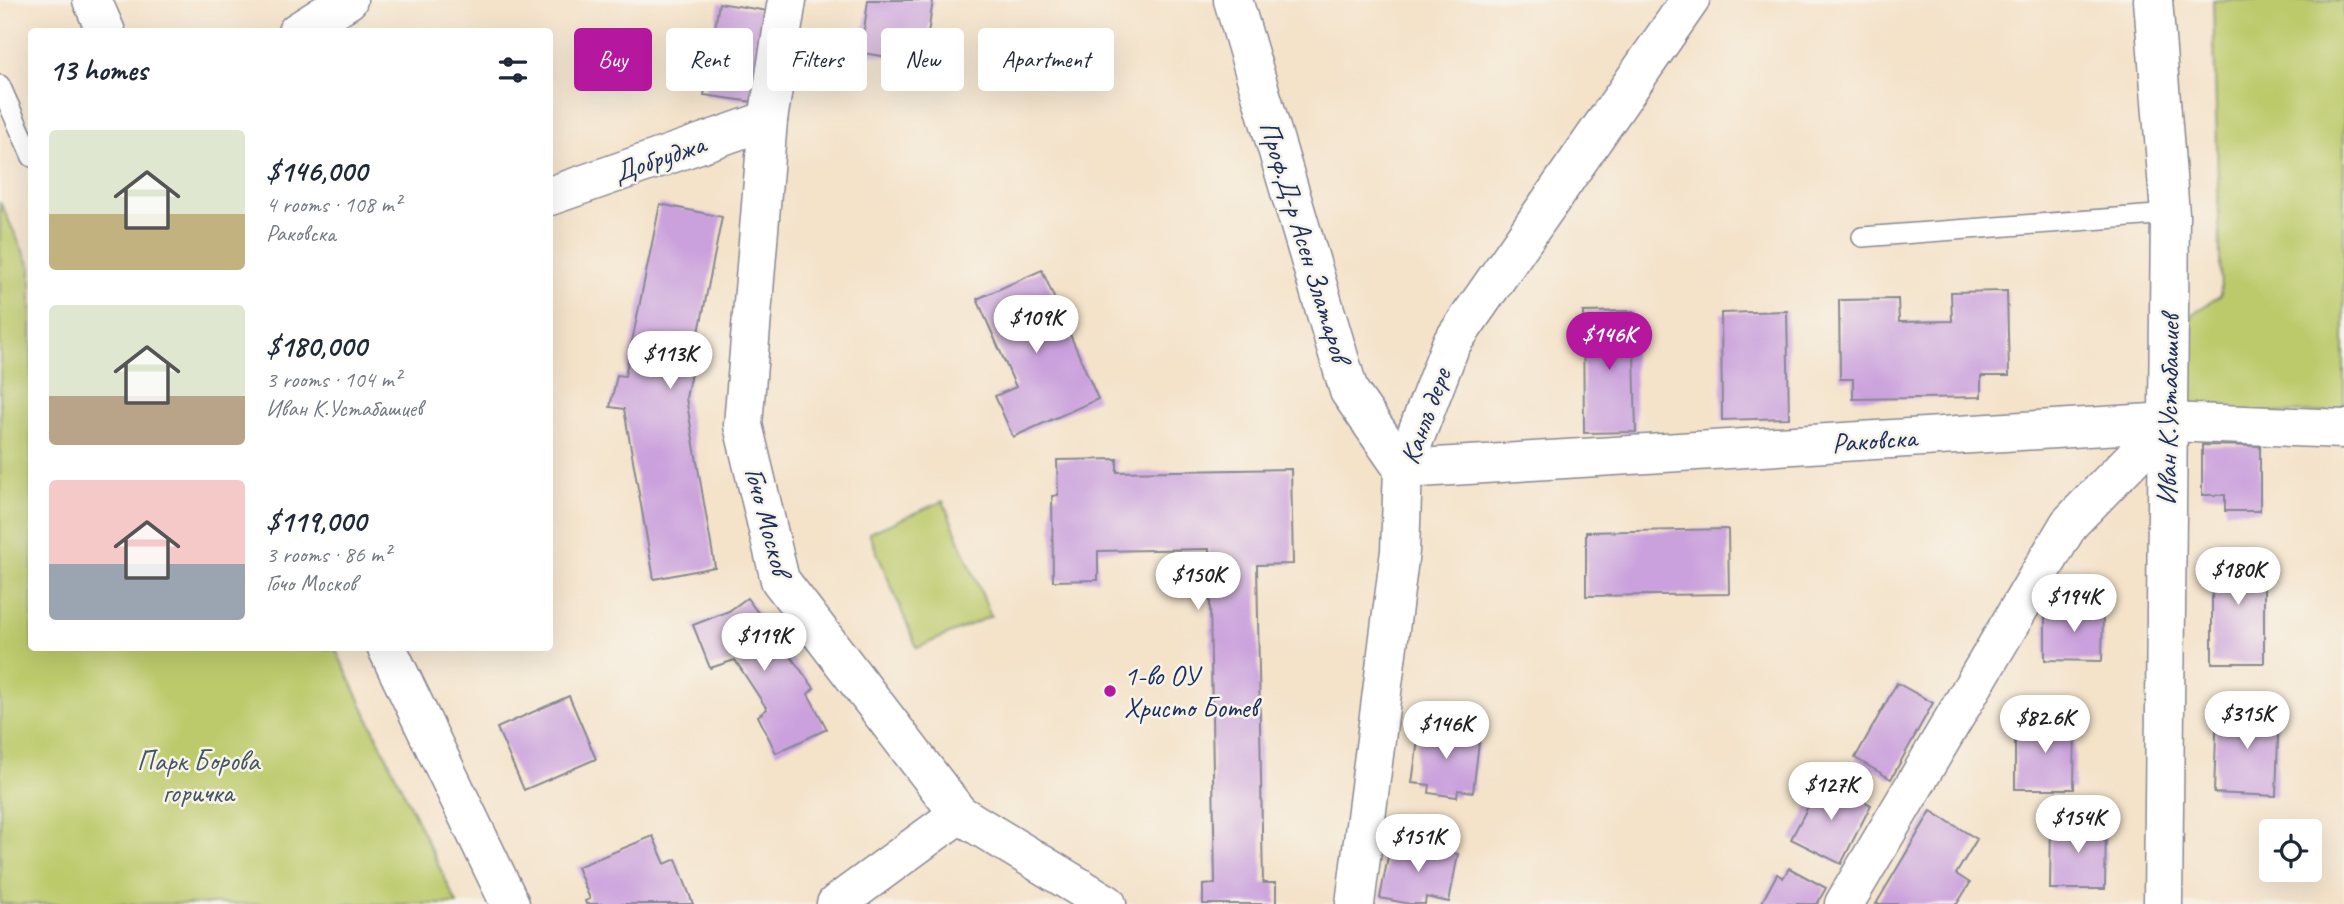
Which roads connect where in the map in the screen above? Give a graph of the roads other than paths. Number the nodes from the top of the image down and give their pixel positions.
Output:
1 (92, 0) edge
2 (348, 0) edge
3 (787, 0) edge
4 (1233, 0) edge
5 (1690, 0) edge
6 (2153, 0) edge
7 (104, 28) edge
8 (303, 28) edge
9 (0, 85) edge
10 (768, 120) junction
11 (28, 149) edge
12 (553, 195) edge
13 (2170, 214) junction
14 (1862, 237) dead end
15 (2168, 422) junction
16 (2344, 429) edge
17 (1403, 469) junction
18 (388, 651) edge
19 (958, 814) junction
20 (510, 904) edge
21 (836, 904) edge
22 (1107, 904) edge
23 (1355, 904) edge
24 (1844, 904) edge
25 (2163, 904) edge

1 - 7 street
2 - 8 street
3 - 10 street, Гочо Москов
4 - 17 street, Проф.Д-р Асен Златаров
5 - 17 street, Канлъ дере
6 - 13 street, Иван К.Устабашиев
9 - 11 lane
10 - 12 street, Добруджа
10 - 19 street, Гочо Москов
13 - 14 lane
13 - 15 street, Иван К.Устабашиев
15 - 16 street, Раковска
15 - 17 street, Раковска
15 - 24 street
15 - 25 street, Иван К.Устабашиев
17 - 23 street, Канлъ дере
18 - 20 street
19 - 21 street
19 - 22 street, Гочо Москов

